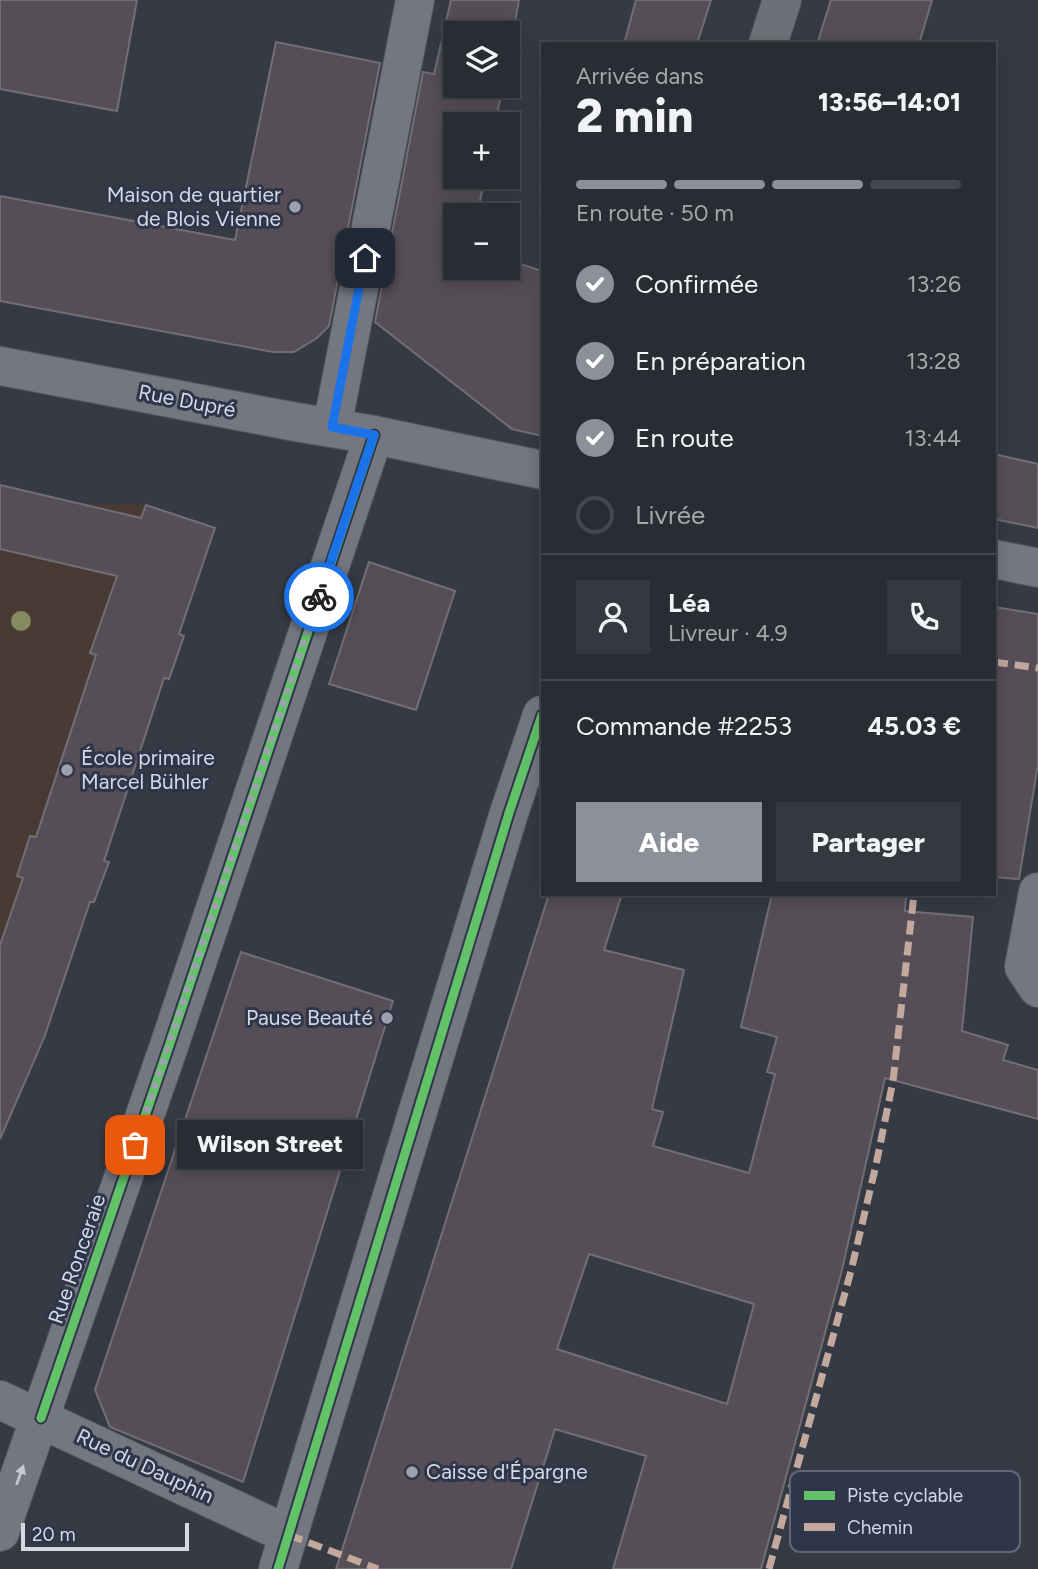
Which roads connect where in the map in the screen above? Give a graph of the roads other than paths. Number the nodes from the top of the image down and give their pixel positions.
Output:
1 (415, 0) edge
2 (782, 0) edge
3 (769, 42) edge
4 (0, 366) edge
5 (332, 427) junction
6 (374, 435) junction
7 (541, 470) edge
8 (996, 559) edge
9 (1038, 568) edge
10 (541, 718) edge
11 (1038, 892) edge
12 (1038, 988) edge
13 (0, 1400) edge
14 (41, 1418) junction
15 (0, 1532) edge
16 (284, 1552) edge

1 - 5 street
2 - 3 main road
4 - 5 street, Rue Dupré
5 - 6 street, Rue Dupré
6 - 7 street, Rue Dupré
6 - 14 street, Rue Ronceraie
8 - 9 street
10 - 16 street
11 - 12 street
13 - 14 street, Rue du Dauphin
15 -> 14 street, Rue Ronceraie
14 - 16 street, Rue du Dauphin

